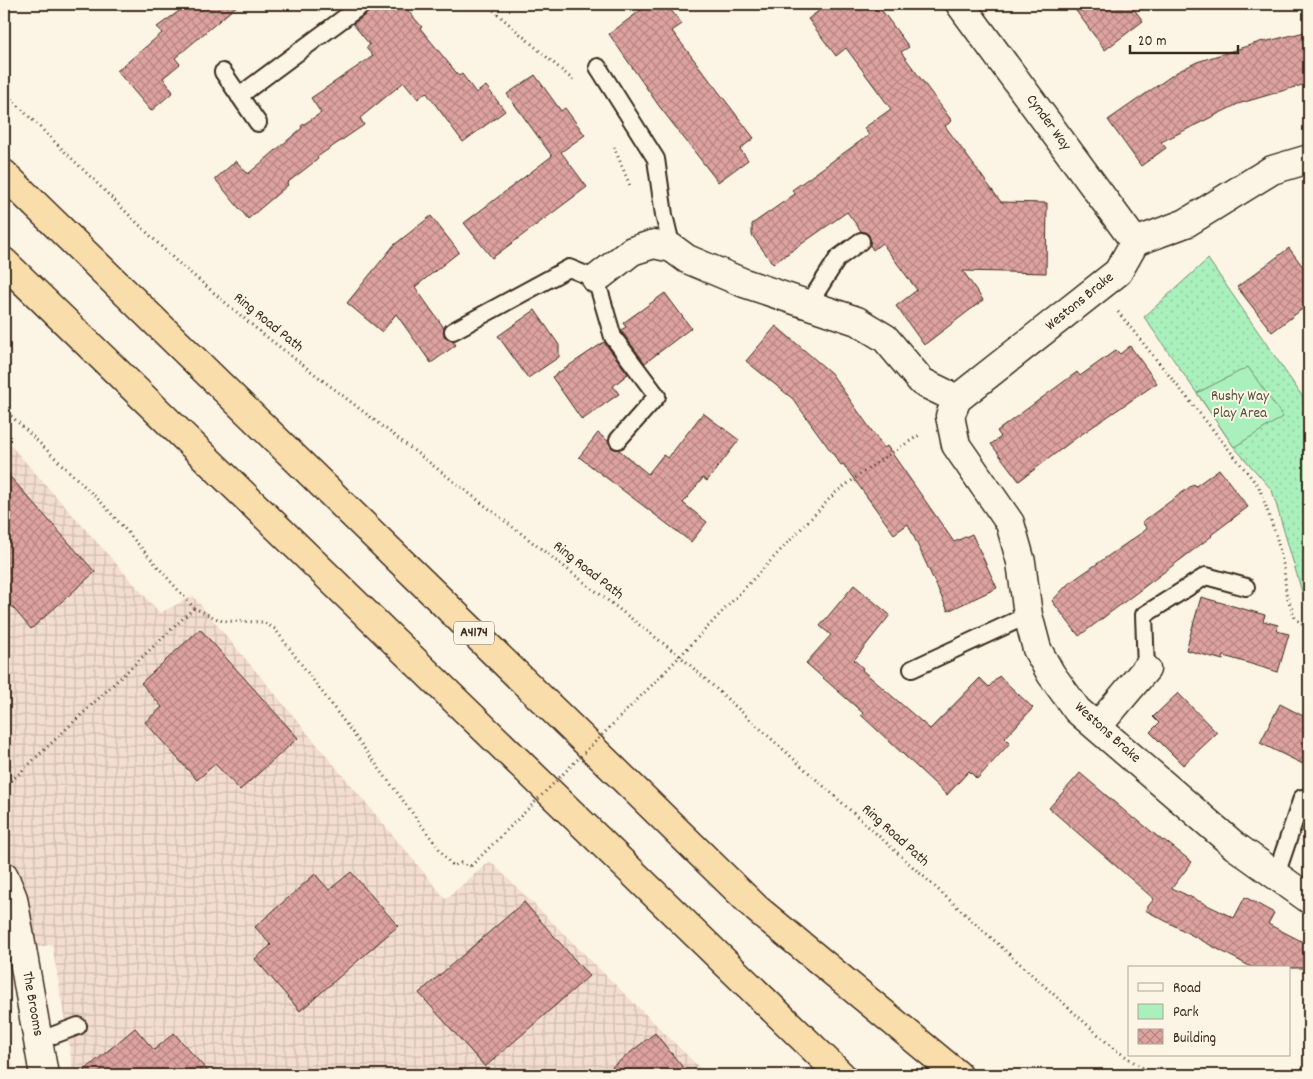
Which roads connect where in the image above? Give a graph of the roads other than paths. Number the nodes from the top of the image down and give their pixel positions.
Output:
1 (363, 4) edge
2 (960, 4) edge
3 (598, 67) dead end
4 (223, 72) dead end
5 (239, 96) junction
6 (258, 123) dead end
7 (1309, 159) edge
8 (4, 174) edge
9 (861, 241) dead end
10 (1135, 242) junction
11 (672, 248) junction
12 (4, 262) edge
13 (596, 280) junction
14 (808, 305) junction
15 (452, 331) dead end
16 (953, 407) junction
17 (618, 440) dead end
18 (1246, 587) dead end
19 (1028, 615) junction
20 (912, 669) dead end
21 (1146, 669) joint
22 (1097, 727) junction
23 (1302, 798) dead end
24 (1276, 875) junction
25 (4, 876) edge
26 (1309, 899) edge
27 (78, 1026) dead end
28 (38, 1041) junction
29 (44, 1075) edge
30 (841, 1075) edge
31 (958, 1075) edge

1 - 5 lane
2 - 10 street, Cynder Way
3 - 11 lane
4 - 5 lane
5 - 6 lane
7 - 10 street
8 - 31 highway, A4174
9 - 14 lane
10 - 16 street, Westons Brake
11 - 13 street
11 - 14 street
12 - 30 highway
13 - 15 lane
13 - 17 lane
14 - 16 street
16 - 19 street, Westons Brake
18 - 21 lane
19 - 20 lane
19 - 22 street, Westons Brake
21 - 22 street
22 - 24 street, Westons Brake
23 - 24 lane
24 - 26 street, Westons Brake
25 - 28 street, The Brooms
27 - 28 lane
28 - 29 street, The Brooms

